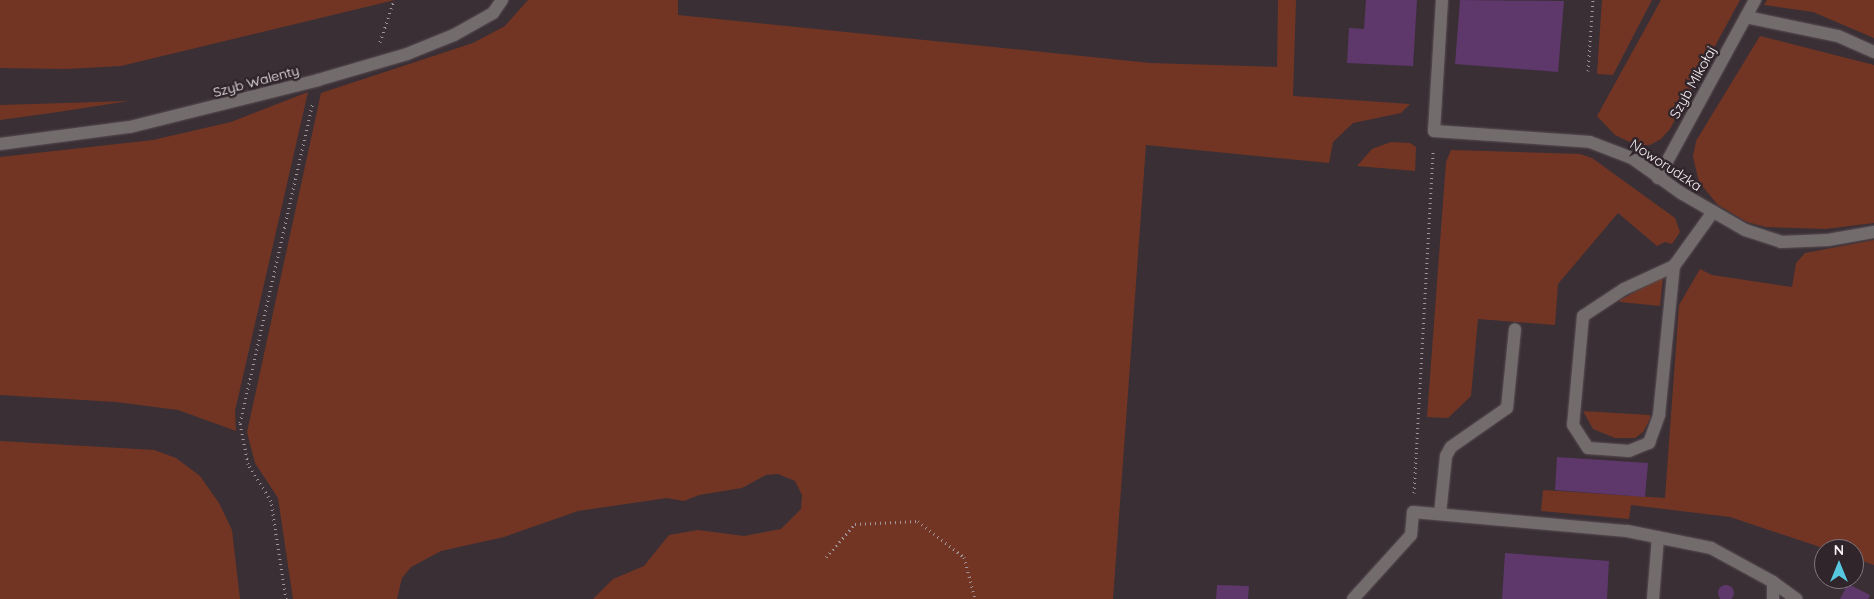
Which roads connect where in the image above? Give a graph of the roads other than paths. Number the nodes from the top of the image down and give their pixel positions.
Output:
1 (502, 0) edge
2 (1442, 0) edge
3 (1755, 0) edge
4 (1746, 16) junction
5 (1874, 52) edge
6 (0, 144) edge
7 (1658, 178) junction
8 (1713, 212) junction
9 (1874, 232) edge
10 (1674, 266) junction
11 (1515, 329) dead end
12 (1440, 514) junction
13 (1658, 537) junction
14 (1773, 582) junction
15 (1353, 599) edge
16 (1653, 599) edge
17 (1773, 599) edge
18 (1796, 599) edge

1 - 6 street, Szyb Walenty
2 - 7 street, Noworudzka
3 - 4 street, Szyb Mikołaj
4 - 5 street
4 - 7 street, Szyb Mikołaj
7 - 8 street, Noworudzka
8 - 9 street, Noworudzka
8 - 10 street
10 - 10 street
11 - 12 street
12 - 13 street
12 - 15 street
13 - 14 street
13 - 16 street
14 - 17 street
14 - 18 street

